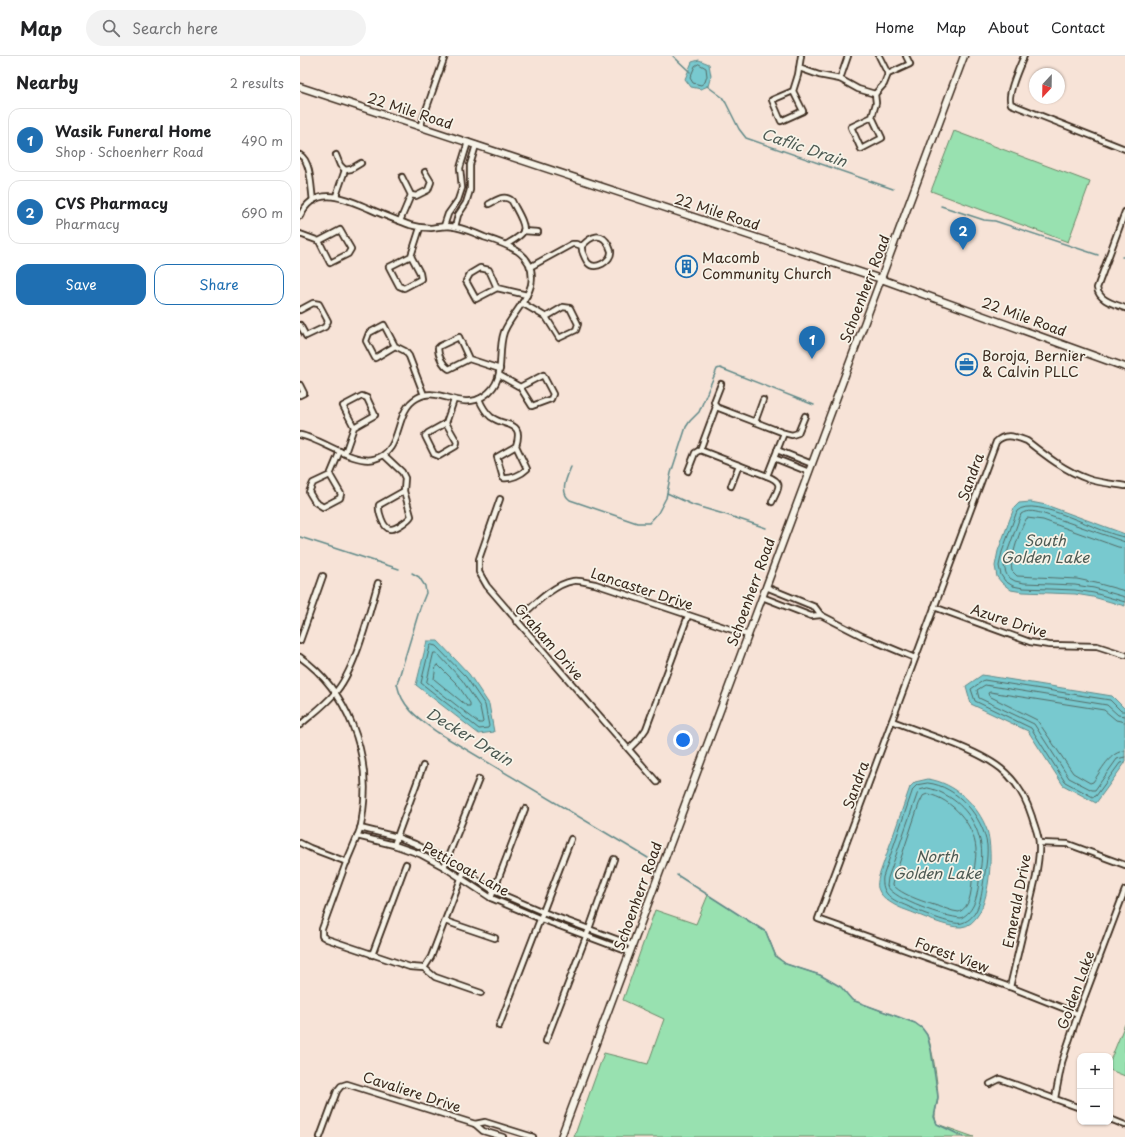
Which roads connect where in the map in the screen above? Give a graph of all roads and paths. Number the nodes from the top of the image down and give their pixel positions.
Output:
1 (444, 56) edge
2 (801, 56) edge
3 (848, 56) edge
4 (879, 56) edge
5 (906, 56) edge
6 (964, 56) edge
7 (1024, 56) edge
8 (799, 68) junction
9 (888, 74) junction
10 (840, 79) junction
11 (300, 87) edge
12 (793, 91) junction
13 (875, 94) junction
14 (872, 117) junction
15 (420, 127) junction
16 (468, 142) junction
17 (476, 145) junction
18 (1125, 149) edge
19 (300, 155) edge
20 (336, 155) dead end
21 (361, 163) dead end
22 (345, 170) junction
23 (425, 172) dead end
24 (402, 177) dead end
25 (462, 188) junction
26 (470, 190) junction
27 (411, 195) junction
28 (336, 196) junction
29 (313, 201) junction
30 (490, 204) dead end
31 (1125, 212) edge
32 (300, 216) edge
33 (400, 222) junction
34 (444, 226) junction
35 (455, 227) junction
36 (420, 228) junction
37 (523, 231) junction
38 (538, 232) dead end
39 (300, 234) edge
40 (319, 242) junction
41 (507, 244) junction
42 (582, 246) junction
43 (411, 256) junction
44 (530, 267) junction
45 (881, 279) junction
46 (497, 288) junction
47 (527, 295) junction
48 (522, 303) junction
49 (1125, 308) edge
50 (300, 310) edge
51 (546, 317) junction
52 (300, 325) edge
53 (395, 346) junction
54 (469, 359) junction
55 (1125, 367) edge
56 (500, 369) junction
57 (499, 375) junction
58 (721, 384) dead end
59 (300, 385) edge
60 (520, 387) junction
61 (300, 395) edge
62 (424, 395) junction
63 (479, 399) junction
64 (454, 400) junction
65 (763, 400) dead end
66 (716, 408) junction
67 (805, 416) dead end
68 (755, 422) junction
69 (446, 423) junction
70 (354, 427) junction
71 (784, 433) junction
72 (300, 435) edge
73 (516, 446) junction
74 (700, 450) junction
75 (777, 450) junction
76 (342, 452) junction
77 (384, 455) junction
78 (774, 458) junction
79 (812, 464) junction
80 (738, 465) junction
81 (688, 471) dead end
82 (809, 472) junction
83 (330, 475) junction
84 (767, 476) junction
85 (731, 486) dead end
86 (1125, 486) edge
87 (404, 491) junction
88 (500, 499) dead end
89 (772, 502) dead end
90 (324, 576) dead end
91 (378, 583) dead end
92 (766, 587) junction
93 (762, 597) junction
94 (934, 607) junction
95 (821, 615) junction
96 (688, 616) junction
97 (516, 621) junction
98 (748, 635) junction
99 (300, 641) edge
100 (1125, 655) edge
101 (300, 657) edge
102 (915, 658) junction
103 (335, 694) junction
104 (892, 721) junction
105 (300, 725) edge
106 (629, 749) junction
107 (423, 766) dead end
108 (479, 779) dead end
109 (656, 782) dead end
110 (525, 809) dead end
111 (360, 828) junction
112 (357, 836) junction
113 (397, 837) junction
114 (571, 839) dead end
115 (300, 843) edge
116 (1039, 843) junction
117 (394, 845) junction
118 (614, 859) dead end
119 (447, 860) junction
120 (347, 862) junction
121 (406, 864) dead end
122 (1125, 864) edge
123 (444, 867) junction
124 (464, 871) junction
125 (461, 879) junction
126 (1125, 890) edge
127 (494, 891) junction
128 (491, 898) junction
129 (543, 912) junction
130 (540, 919) junction
131 (818, 919) joint
132 (445, 921) junction
133 (589, 929) junction
134 (586, 936) junction
135 (495, 938) dead end
136 (632, 945) junction
137 (629, 952) junction
138 (372, 955) junction
139 (424, 968) junction
140 (1010, 987) junction
141 (481, 993) dead end
142 (1078, 1014) junction
143 (499, 1026) dead end
144 (546, 1040) dead end
145 (990, 1084) dead end
146 (1056, 1098) junction
147 (1077, 1107) edge
148 (1113, 1121) edge
149 (475, 1124) junction
150 (1125, 1125) edge
151 (320, 1137) edge
152 (503, 1137) edge
153 (533, 1137) edge
154 (561, 1137) edge

1 - 15 street
2 - 8 street
3 - 10 street
4 - 9 street
5 - 9 street
6 - 45 street, Schoenherr Road
7 - 18 street
8 - 10 street
8 - 12 street
9 - 13 street
10 - 13 street
11 - 15 street, 22 Mile Road
12 - 12 street
13 - 14 street
14 - 14 street
15 - 16 street, 22 Mile Road
16 - 17 street, 22 Mile Road
16 - 25 street
17 - 26 street
17 - 45 street, 22 Mile Road
19 - 29 street
20 - 22 street
21 - 22 street
22 - 28 street
23 - 27 street
24 - 27 street
25 - 26 street
25 - 34 street
26 - 35 street
27 - 33 street
28 - 29 street
28 - 33 street
29 - 32 street
30 - 37 street
31 - 49 street
33 - 36 street
34 - 35 street
34 - 36 street
35 - 41 street
36 - 43 street
37 - 38 street
37 - 41 street
39 - 40 street
40 - 40 street
41 - 44 street
42 - 42 street
42 - 44 street
43 - 43 street
44 - 47 street
45 - 55 street, 22 Mile Road
45 - 79 street, Schoenherr Road
46 - 46 street
46 - 47 street
47 - 48 street
48 - 51 street
48 - 56 street
50 - 52 street
51 - 51 street
53 - 53 street
53 - 62 street
54 - 54 street
54 - 56 street
56 - 57 street
57 - 60 street
57 - 63 street
58 - 66 street
59 - 61 street
60 - 60 street
62 - 64 street
62 - 77 street
63 - 64 street
63 - 73 street
64 - 69 street
65 - 68 street
66 - 68 street
66 - 74 street
67 - 71 street
68 - 71 street
69 - 69 street
70 - 70 street
70 - 76 street
71 - 75 street
72 - 76 street
73 - 73 street
74 - 80 street
74 - 81 street
75 - 78 street
75 - 79 street
76 - 77 street
76 - 83 street
77 - 87 street
78 - 82 street
78 - 84 street
79 - 82 street, Schoenherr Road
80 - 84 street
80 - 85 street
82 - 92 street, Schoenherr Road
83 - 83 street
84 - 89 street
86 - 94 street, Sandra
87 - 87 street
88 - 97 street, Graham Drive
90 - 99 street
91 - 103 street
92 - 93 street, Schoenherr Road
92 - 95 street
93 - 95 street
93 - 98 street, Schoenherr Road
94 - 100 street, Azure Drive
94 - 102 street, Sandra
95 - 102 street
96 - 97 street, Lancaster Drive
96 - 98 street, Lancaster Drive
96 - 106 street
97 - 106 street, Graham Drive
98 - 136 street, Schoenherr Road
101 - 103 street
102 - 104 street, Sandra
103 - 105 street
103 - 111 street
104 - 116 street, Emerald Drive
104 - 131 street, Sandra
106 - 109 street, Graham Drive
107 - 113 street
108 - 119 street
110 - 127 street
111 - 112 street
111 - 113 street, Petticoat Lane
112 - 117 street, Petticoat Lane
112 - 120 street
113 - 117 street
113 - 119 street, Petticoat Lane
114 - 129 street
115 - 120 street
116 - 122 street
116 - 140 street, Emerald Drive
117 - 123 street, Petticoat Lane
118 - 133 street
119 - 123 street
119 - 124 street, Petticoat Lane
120 - 138 street
121 - 138 street
123 - 125 street, Petticoat Lane
124 - 125 street
124 - 127 street, Petticoat Lane
125 - 128 street, Petticoat Lane
125 - 132 street
126 - 142 street, Golden Lake
127 - 128 street
127 - 129 street, Petticoat Lane
128 - 130 street, Petticoat Lane
129 - 130 street
129 - 133 street, Petticoat Lane
130 - 134 street, Petticoat Lane
130 - 143 street
131 - 140 street, Forest View
132 - 135 street
132 - 139 street
133 - 134 street
133 - 136 street, Petticoat Lane
134 - 137 street, Petticoat Lane
134 - 144 street
136 - 137 street, Schoenherr Road
137 - 154 street, Schoenherr Road
138 - 139 street
139 - 141 street
140 - 142 street, Forest View
142 - 146 street, Golden Lake
145 - 146 street
146 - 147 street
148 - 150 street
149 - 151 street, Cavaliere Drive
149 - 152 street, Cavaliere Drive
149 - 153 street, Cavaliere Drive

